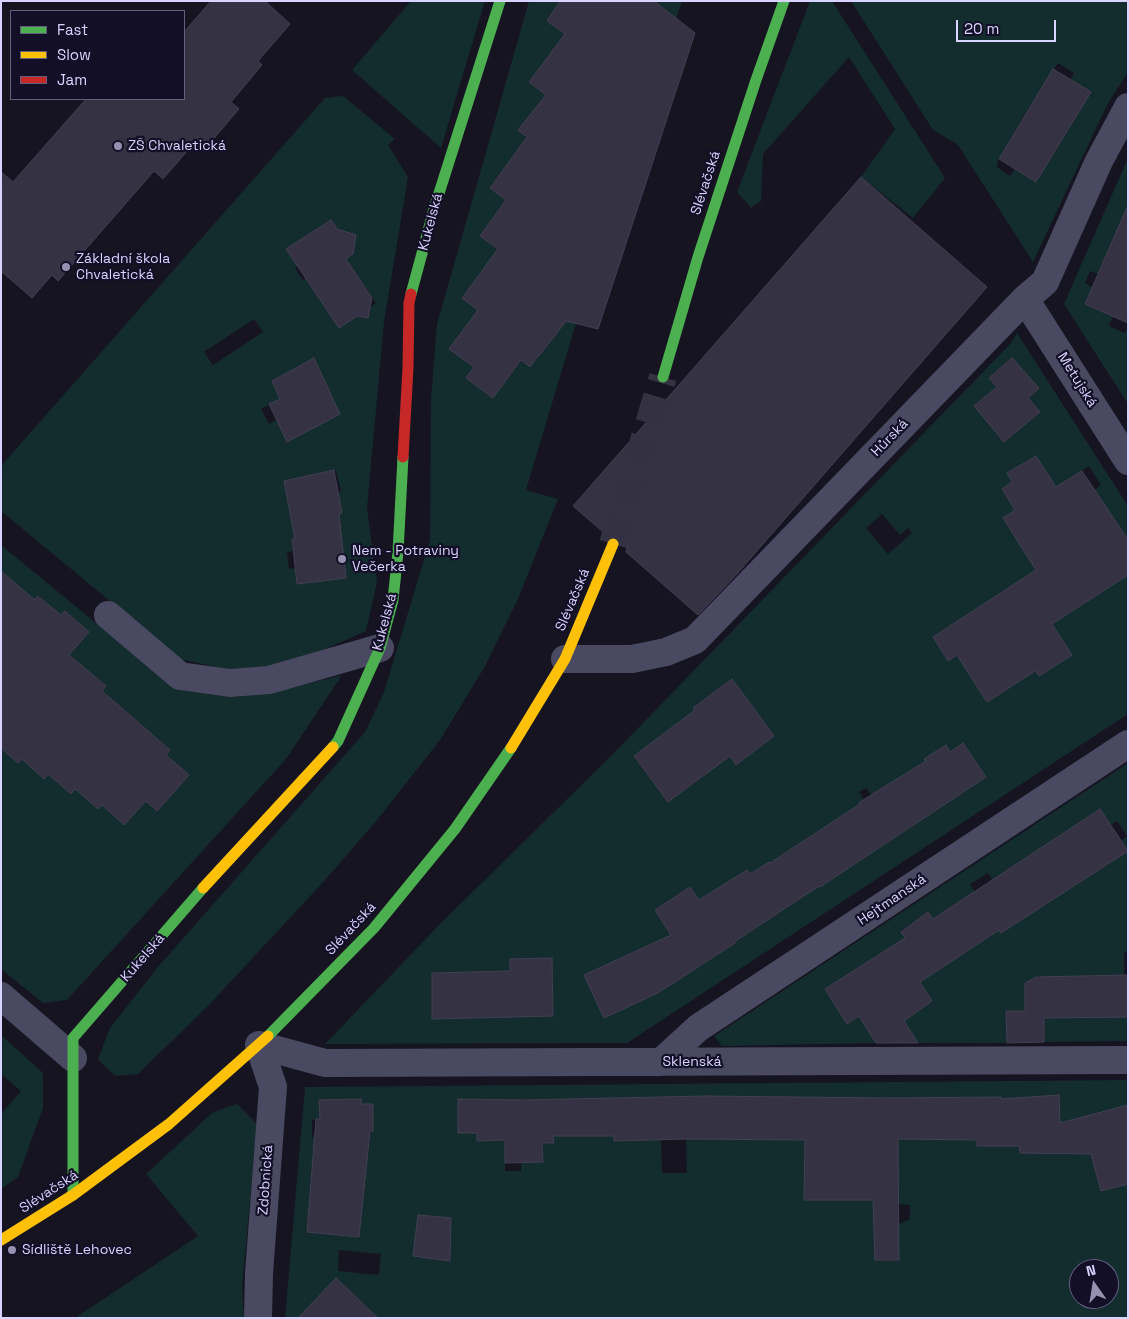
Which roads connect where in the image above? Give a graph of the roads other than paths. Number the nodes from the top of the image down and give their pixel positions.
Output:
1 (500, 1) edge
2 (784, 1) edge
3 (1128, 107) edge
4 (1025, 299) junction
5 (663, 377) tunnel mouth
6 (1128, 461) edge
7 (613, 544) tunnel mouth
8 (108, 615) dead end
9 (380, 648) junction
10 (565, 659) junction
11 (1128, 744) edge
12 (1, 996) edge
13 (259, 1045) junction
14 (73, 1058) junction
15 (1128, 1060) edge
16 (661, 1062) junction
17 (73, 1196) junction
18 (1, 1240) edge
19 (258, 1318) edge

1 - 9 street, Kukelská
2 - 5 street, Slévačská
3 - 4 street, Hůrská
4 - 6 street, Metujská
4 - 10 street, Hůrská
7 - 10 street, Slévačská
8 - 9 street
9 - 14 street, Kukelská
10 - 13 street, Slévačská
11 - 16 street, Hejtmanská
12 - 14 street
13 - 16 street, Sklenská
13 - 17 street, Slévačská
13 - 19 street, Zdobnická
14 - 17 street, Kukelská
15 - 16 street, Sklenská
17 - 18 street, Slévačská

